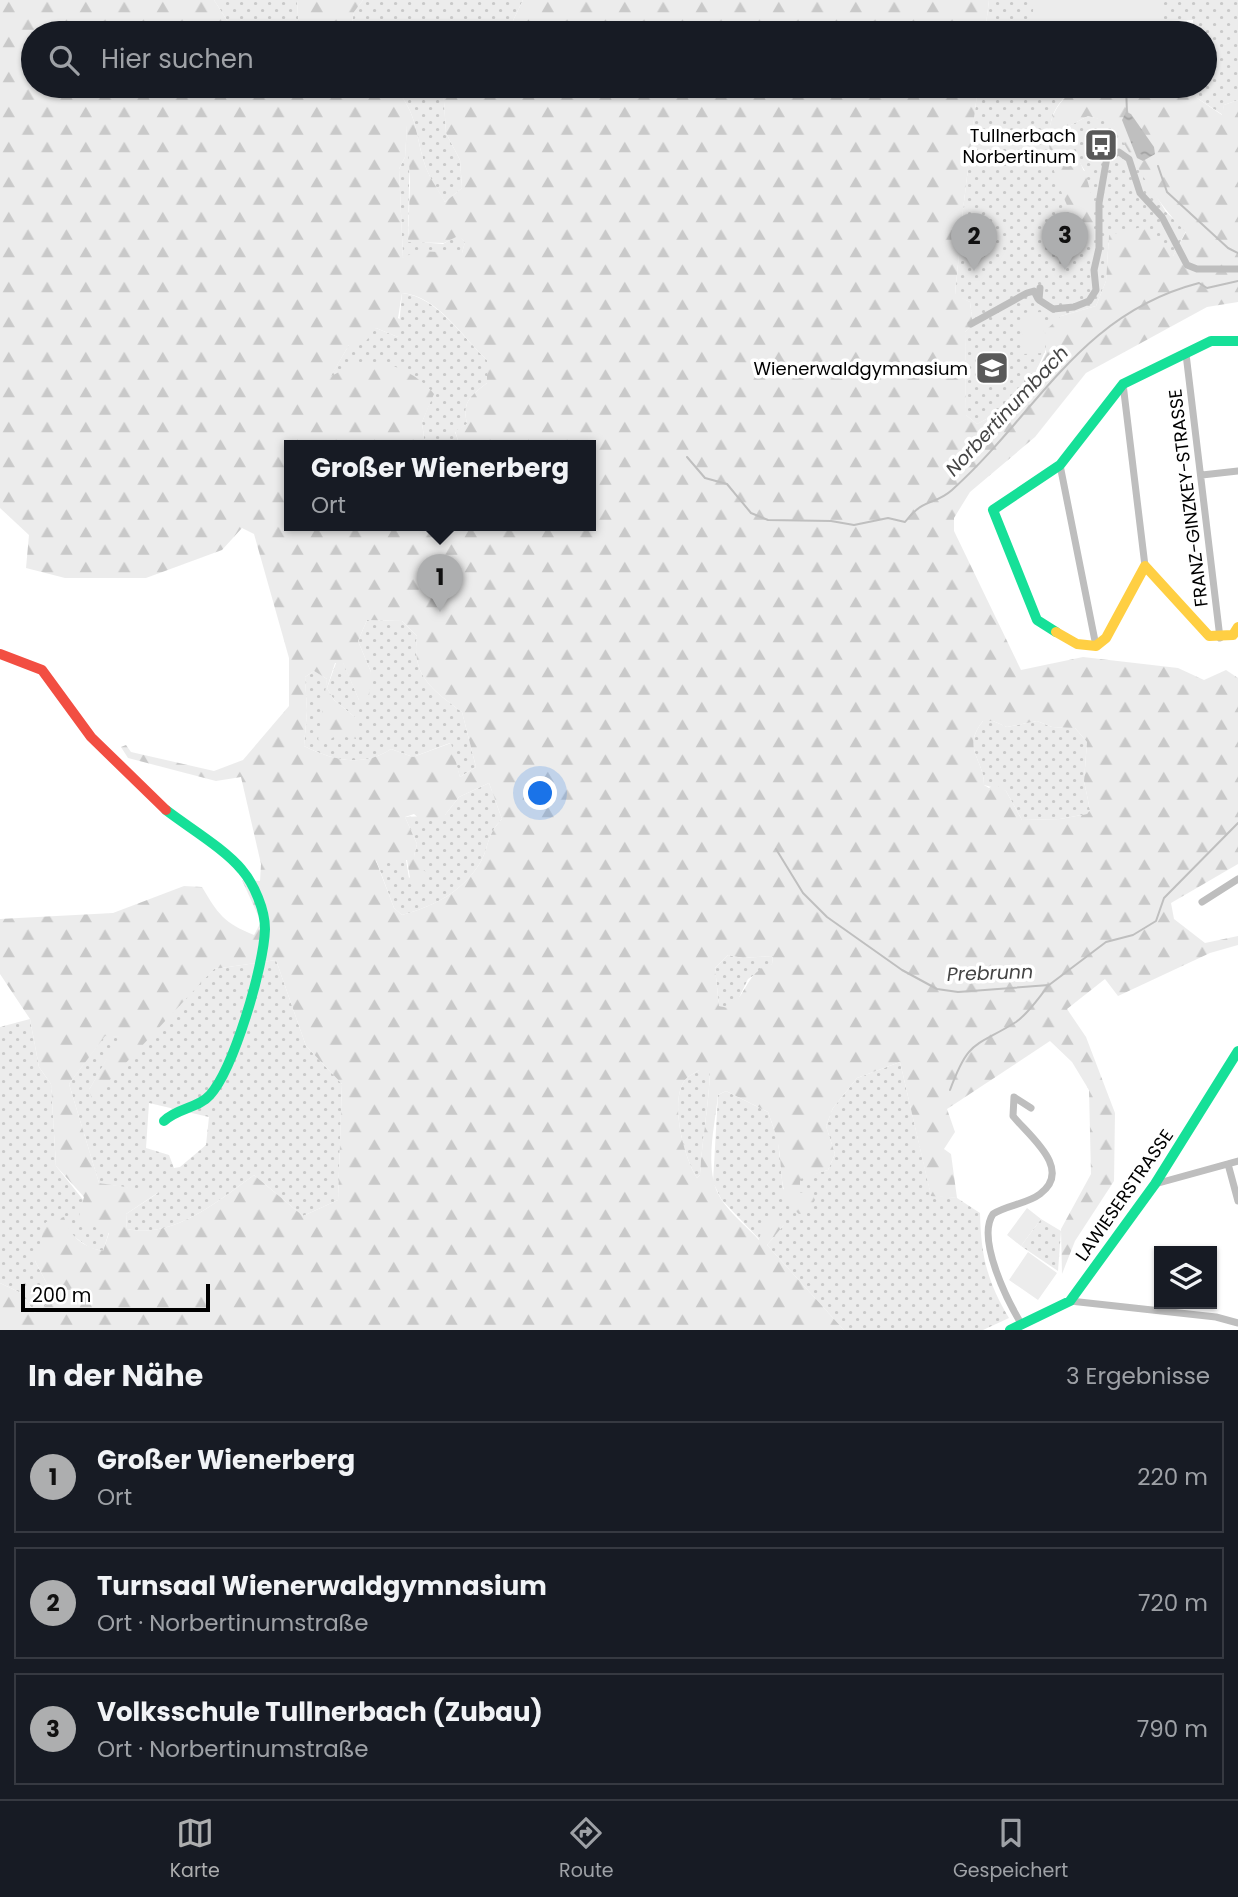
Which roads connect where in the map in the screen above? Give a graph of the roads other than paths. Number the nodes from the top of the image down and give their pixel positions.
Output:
1 (1238, 269) edge
2 (1040, 288) dead end
3 (1039, 300) junction
4 (971, 324) dead end
5 (1238, 341) edge
6 (1186, 354) junction
7 (1123, 384) junction
8 (1060, 465) junction
9 (1238, 471) edge
10 (1202, 475) junction
11 (1145, 566) junction
12 (1238, 627) edge
13 (1220, 638) junction
14 (1096, 646) junction
15 (0, 654) edge
16 (1238, 879) edge
17 (1202, 902) dead end
18 (1238, 1051) edge
19 (1031, 1108) dead end
20 (164, 1121) dead end
21 (1238, 1161) edge
22 (1228, 1164) junction
23 (1155, 1184) junction
24 (1238, 1201) edge
25 (1070, 1301) junction
26 (1238, 1323) edge
27 (1022, 1325) junction
28 (1010, 1330) edge

1 - 3 street
2 - 3 street
3 - 4 street
5 - 6 street
6 - 7 street
6 - 10 street, FRANZ-GINZKEY-STRASSE
7 - 8 street
7 - 11 street
8 - 14 street
8 - 14 street
9 - 10 street
10 - 13 street, FRANZ-GINZKEY-STRASSE
11 - 13 street
11 - 14 street
12 - 13 street
15 - 20 street
16 - 17 street
18 - 23 street, LAWIESERSTRASSE
19 - 27 street
21 - 22 street
22 - 23 street
22 - 24 street
23 - 25 street, LAWIESERSTRASSE
25 - 26 street
25 - 27 street, LAWIESERSTRASSE
27 - 28 street, LAWIESERSTRASSE

